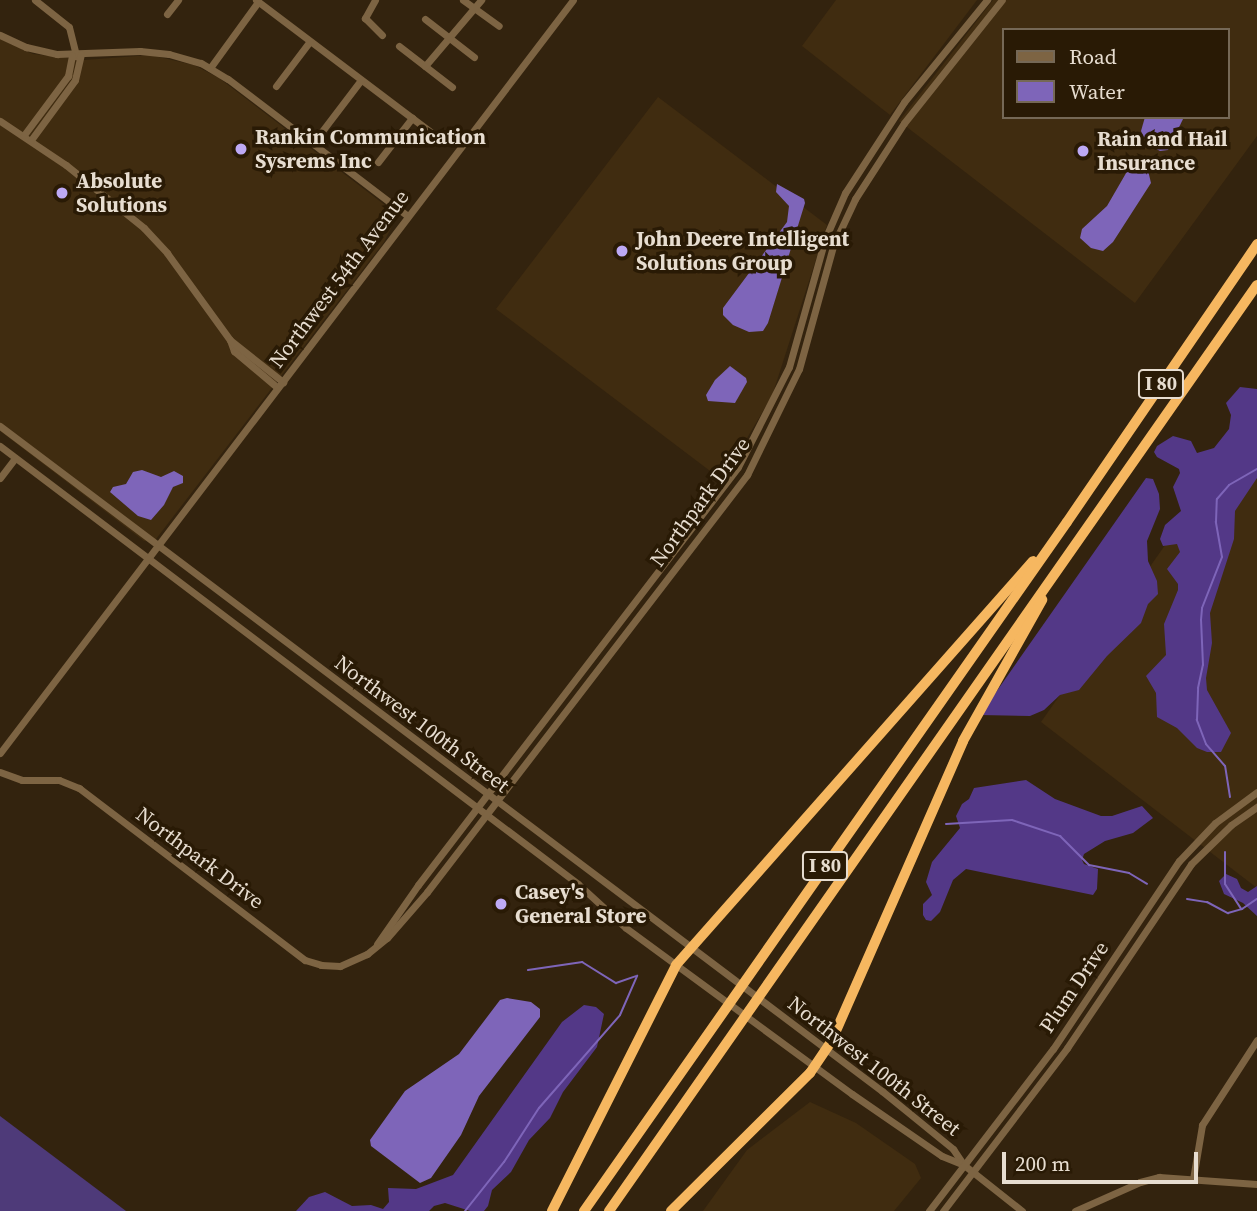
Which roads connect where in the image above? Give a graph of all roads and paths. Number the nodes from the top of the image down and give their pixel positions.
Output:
1 (35, 0) edge
2 (178, 0) edge
3 (375, 0) edge
4 (463, 0) edge
5 (481, 0) edge
6 (573, 0) edge
7 (987, 0) edge
8 (1002, 0) edge
9 (257, 1) edge
10 (475, 8) junction
11 (167, 14) dead end
12 (425, 19) dead end
13 (499, 26) dead end
14 (0, 35) edge
15 (382, 35) dead end
16 (448, 37) junction
17 (310, 41) junction
18 (399, 46) dead end
19 (76, 55) junction
20 (474, 57) dead end
21 (425, 66) junction
22 (210, 68) junction
23 (361, 80) junction
24 (276, 86) dead end
25 (452, 87) dead end
26 (412, 118) junction
27 (0, 121) edge
28 (433, 134) dead end
29 (24, 135) junction
30 (32, 140) junction
31 (313, 143) junction
32 (378, 163) dead end
33 (845, 194) junction
34 (855, 198) junction
35 (408, 216) junction
36 (1256, 245) edge
37 (1255, 288) edge
38 (280, 385) junction
39 (0, 426) edge
40 (0, 446) edge
41 (15, 458) junction
42 (0, 478) edge
43 (701, 516) junction
44 (1067, 522) junction
45 (709, 523) junction
46 (1081, 533) junction
47 (158, 546) junction
48 (148, 558) junction
49 (587, 664) junction
50 (596, 671) junction
51 (0, 753) edge
52 (0, 772) edge
53 (1257, 792) edge
54 (488, 795) junction
55 (496, 802) junction
56 (1257, 807) edge
57 (477, 808) junction
58 (486, 815) junction
59 (376, 947) junction
60 (690, 947) junction
61 (676, 965) junction
62 (1257, 1040) edge
63 (826, 1049) junction
64 (815, 1066) junction
65 (964, 1165) junction
66 (973, 1172) junction
67 (1193, 1179) junction
68 (1257, 1184) edge
69 (552, 1211) edge
70 (584, 1211) edge
71 (609, 1211) edge
72 (671, 1211) edge
73 (929, 1211) edge
74 (943, 1211) edge
75 (1022, 1211) edge
76 (1075, 1211) edge

1 - 19 street
2 - 11 street
3 - 15 street
4 - 10 street
5 - 10 street
6 - 35 street, Northwest 54th Avenue
7 - 33 street, Northpark Drive
8 - 34 street, Northpark Drive
9 - 17 street
9 - 22 street
10 - 13 street
10 - 16 street
12 - 16 street
14 - 19 street
16 - 20 street
16 - 21 street
17 - 23 street
17 - 24 street
18 - 21 street
19 - 22 street
19 - 29 street
19 - 30 street
21 - 25 street
22 - 31 street
23 - 26 street
23 - 31 street
26 - 28 street
26 - 32 street
27 - 29 street
29 - 30 street
30 - 38 street
31 - 35 street
33 - 34 street
33 - 43 street, Northpark Drive
34 - 45 street, Northpark Drive
35 - 38 street, Northwest 54th Avenue
36 - 44 highway, I 80
37 - 46 highway, I 80
38 - 47 street, Northwest 54th Avenue
39 - 47 street, Northwest 100th Street
40 - 41 street, Northwest 100th Street
41 - 42 street
41 - 48 street, Northwest 100th Street
43 - 45 street
43 - 49 street, Northpark Drive
44 - 60 highway
44 - 70 highway, I 80
45 - 50 street, Northpark Drive
46 - 63 highway
46 - 71 highway, I 80
47 - 48 street, Northwest 54th Avenue
47 - 54 street, Northwest 100th Street
48 - 51 street, Northwest 54th Avenue
48 - 57 street, Northwest 100th Street
49 - 50 street
49 - 54 street, Northpark Drive
50 - 55 street, Northpark Drive
52 - 59 street, Northpark Drive
53 - 65 street, Plum Drive
54 - 55 street, Northwest 100th Street
54 - 57 street, Northpark Drive
55 - 58 street, Northpark Drive
55 - 60 street, Northwest 100th Street
56 - 66 street, Plum Drive
57 - 58 street, Northwest 100th Street
57 - 59 street, Northpark Drive
58 - 59 street, Northpark Drive
58 - 61 street, Northwest 100th Street
60 - 61 highway
60 - 63 street, Northwest 100th Street
61 - 64 street, Northwest 100th Street
61 - 69 highway
62 - 67 street
63 - 64 highway
63 - 65 street, Northwest 100th Street
64 - 65 street, Northwest 100th Street
64 - 72 highway
65 - 66 street
65 - 73 street, Plum Drive
66 - 74 street, Plum Drive
66 - 75 street
67 - 68 street
67 - 76 street

